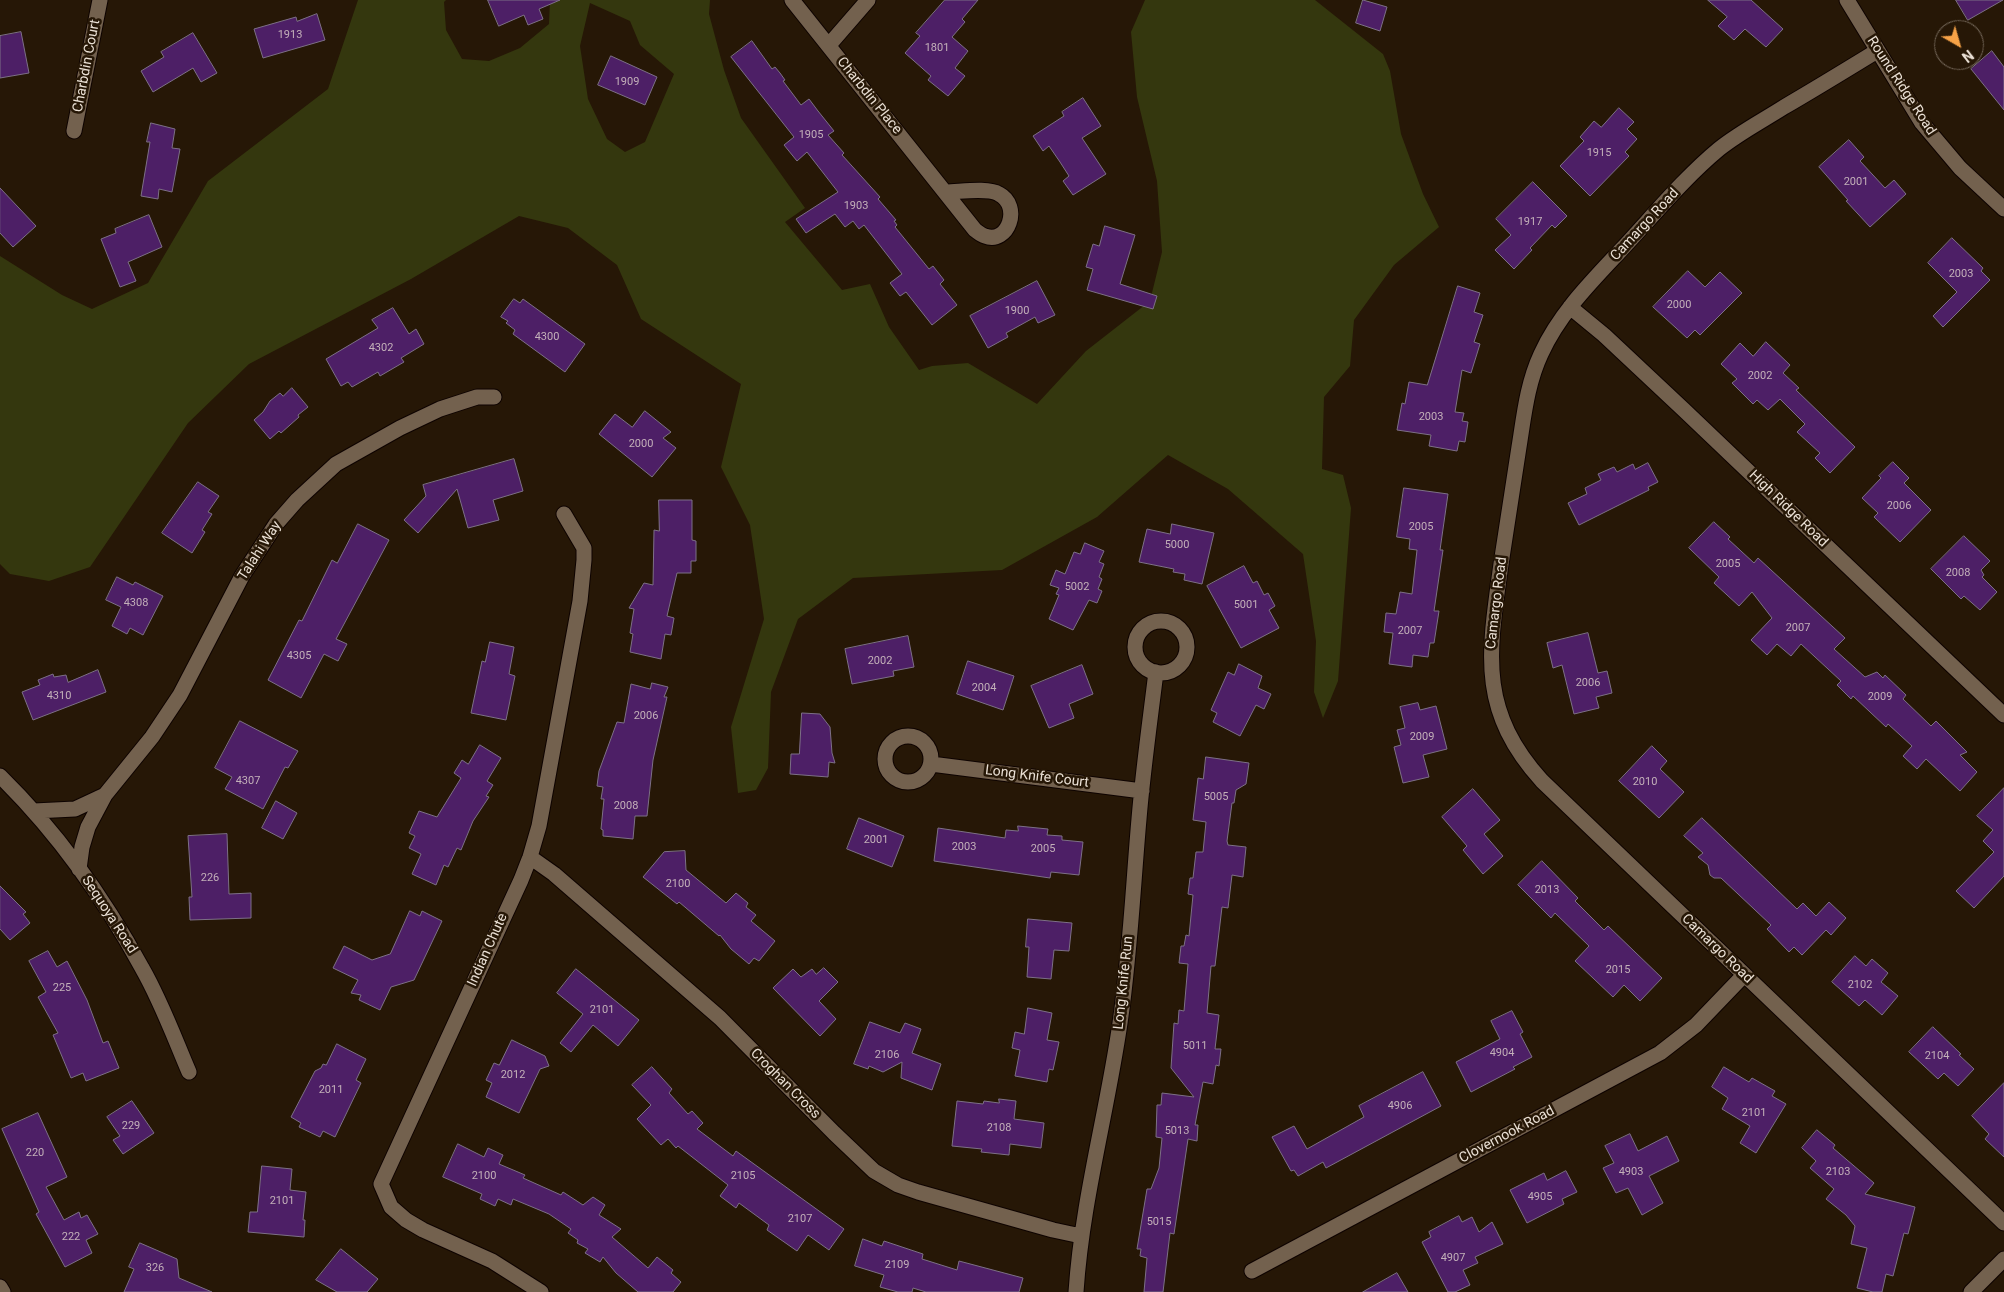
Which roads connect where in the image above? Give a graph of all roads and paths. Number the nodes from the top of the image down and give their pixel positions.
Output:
1 (100, 0) edge
2 (792, 0) edge
3 (868, 0) edge
4 (1847, 0) edge
5 (829, 45) junction
6 (1877, 51) junction
7 (74, 131) dead end
8 (946, 192) dead end
9 (2004, 209) edge
10 (1570, 307) junction
11 (494, 397) dead end
12 (564, 514) dead end
13 (1156, 672) dead end
14 (2004, 714) edge
15 (931, 764) dead end
16 (0, 776) edge
17 (1142, 791) junction
18 (105, 795) junction
19 (34, 811) junction
20 (530, 857) junction
21 (79, 869) junction
22 (1744, 975) junction
23 (189, 1072) dead end
24 (2004, 1223) edge
25 (1081, 1236) junction
26 (2004, 1259) edge
27 (1252, 1271) dead end
28 (0, 1287) edge
29 (2, 1292) edge
30 (541, 1292) edge
31 (1076, 1292) edge
32 (1971, 1292) edge

1 - 7 street, Charbdin Court
2 - 5 street, Charbdin Place
3 - 5 street
4 - 6 street, Round Ridge Road
5 - 8 street, Charbdin Place
6 - 9 street, Round Ridge Road
6 - 10 street, Camargo Road
10 - 14 street, High Ridge Road
10 - 22 street, Camargo Road
11 - 18 street, Talahi Way
12 - 20 street, Indian Chute
13 - 17 street, Long Knife Run
15 - 17 street, Long Knife Court
16 - 19 street, Sequoya Road
17 - 25 street, Long Knife Run
18 - 19 street, Talahi Way
18 - 21 street, Talahi Way
19 - 21 street, Sequoya Road
20 - 25 street, Croghan Cross
20 - 30 street, Indian Chute
21 - 23 street, Sequoya Road
22 - 24 street, Camargo Road
22 - 27 street, Clovernook Road
25 - 31 street, Long Knife Run
26 - 32 street
28 - 29 street

